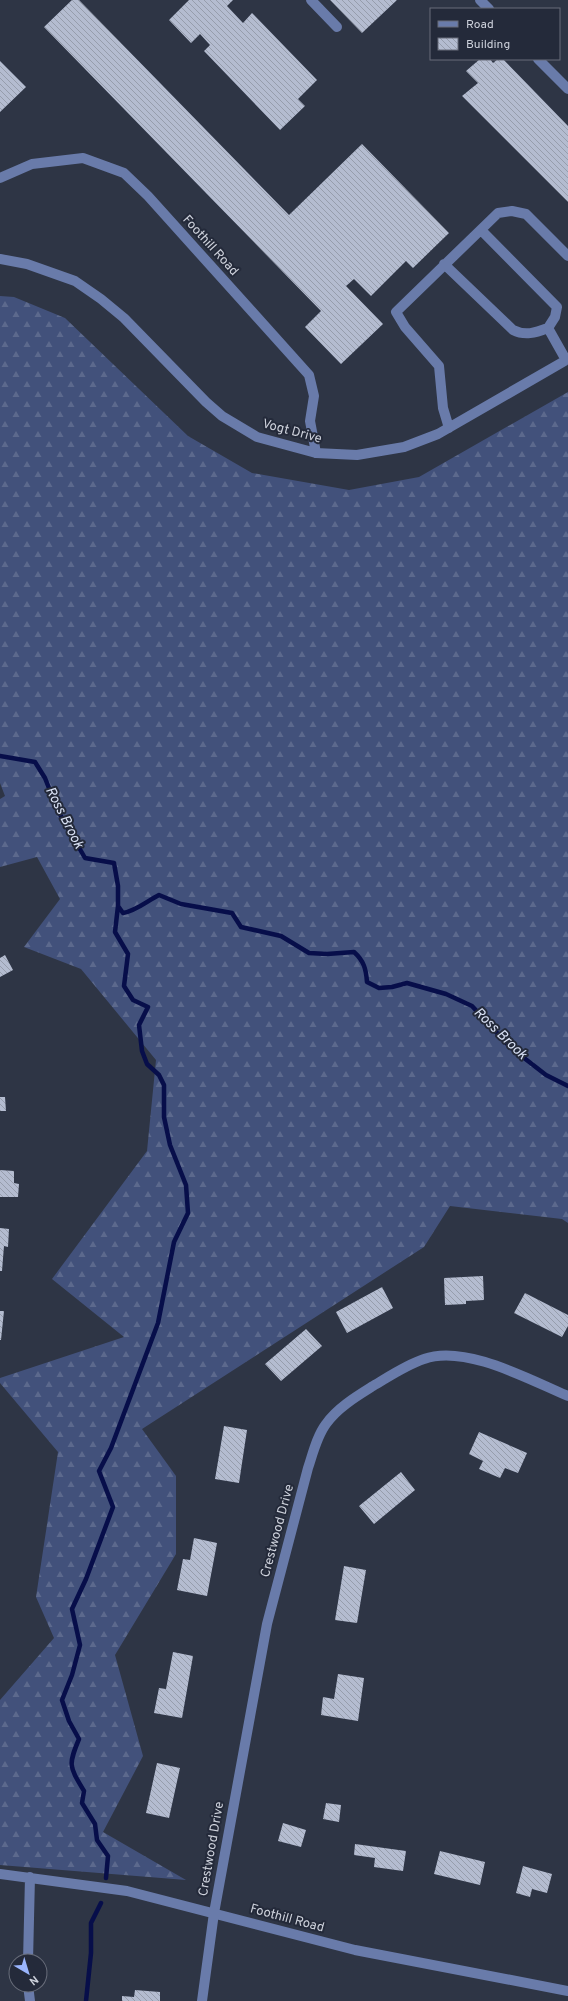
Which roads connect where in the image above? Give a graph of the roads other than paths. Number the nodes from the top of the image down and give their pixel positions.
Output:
1 (311, 0) edge
2 (480, 0) edge
3 (488, 8) edge
4 (337, 27) dead end
5 (539, 60) edge
6 (568, 89) edge
7 (0, 178) edge
8 (481, 230) junction
9 (568, 256) edge
10 (0, 259) edge
11 (444, 264) junction
12 (548, 328) junction
13 (567, 359) edge
14 (449, 428) junction
15 (316, 453) junction
16 (568, 1396) edge
17 (0, 1874) edge
18 (30, 1877) junction
19 (214, 1913) junction
20 (28, 1953) edge
21 (568, 1991) edge
22 (202, 2001) edge

1 - 4 street
2 - 3 street
5 - 6 street
7 - 15 street, Foothill Road
8 - 9 street
8 - 11 street
8 - 12 street
10 - 15 street, Vogt Drive
11 - 12 street
11 - 14 street
12 - 13 street
13 - 14 street, Vogt Drive
14 - 15 street, Vogt Drive
16 - 19 street, Crestwood Drive
17 - 18 street, Foothill Road
18 - 19 street, Foothill Road
18 - 20 street
19 - 21 street, Foothill Road
19 - 22 street, Crestwood Drive

